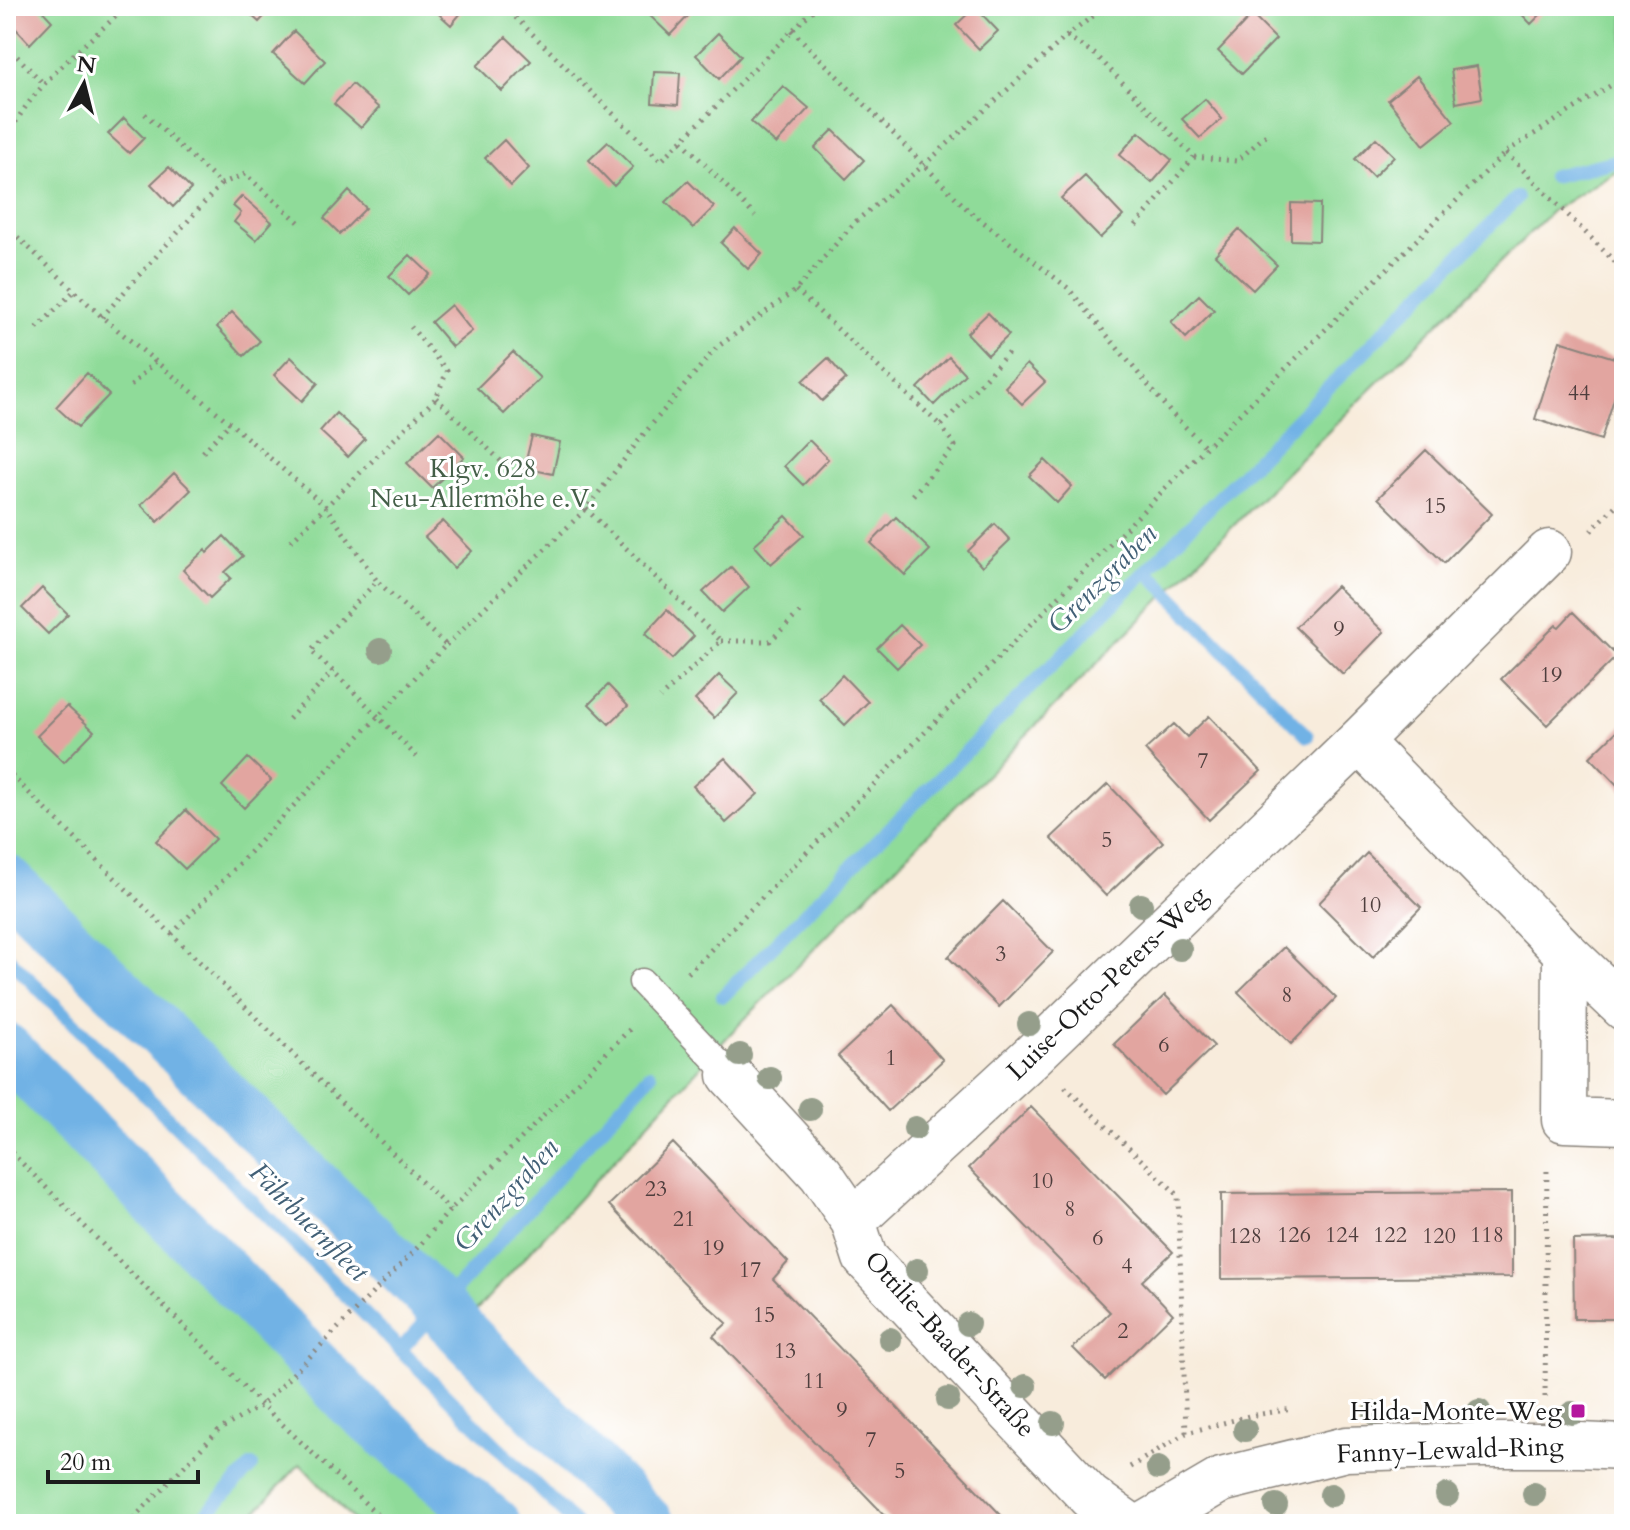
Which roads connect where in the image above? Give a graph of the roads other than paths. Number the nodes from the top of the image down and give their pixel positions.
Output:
1 (1549, 552) dead end
2 (1359, 741) junction
3 (1565, 952) junction
4 (642, 982) dead end
5 (1624, 1008) edge
6 (730, 1075) joint
7 (1624, 1122) edge
8 (853, 1221) junction
9 (1624, 1447) edge
10 (1128, 1524) edge
11 (1146, 1524) edge

1 - 2 street, Luise-Otto-Peters-Weg
2 - 3 street
2 - 8 street, Luise-Otto-Peters-Weg
3 - 5 street
3 - 7 street
4 - 6 lane
6 - 8 street, Ottilie-Baader-Straße
8 - 10 street, Ottilie-Baader-Straße
9 - 11 street, Fanny-Lewald-Ring

